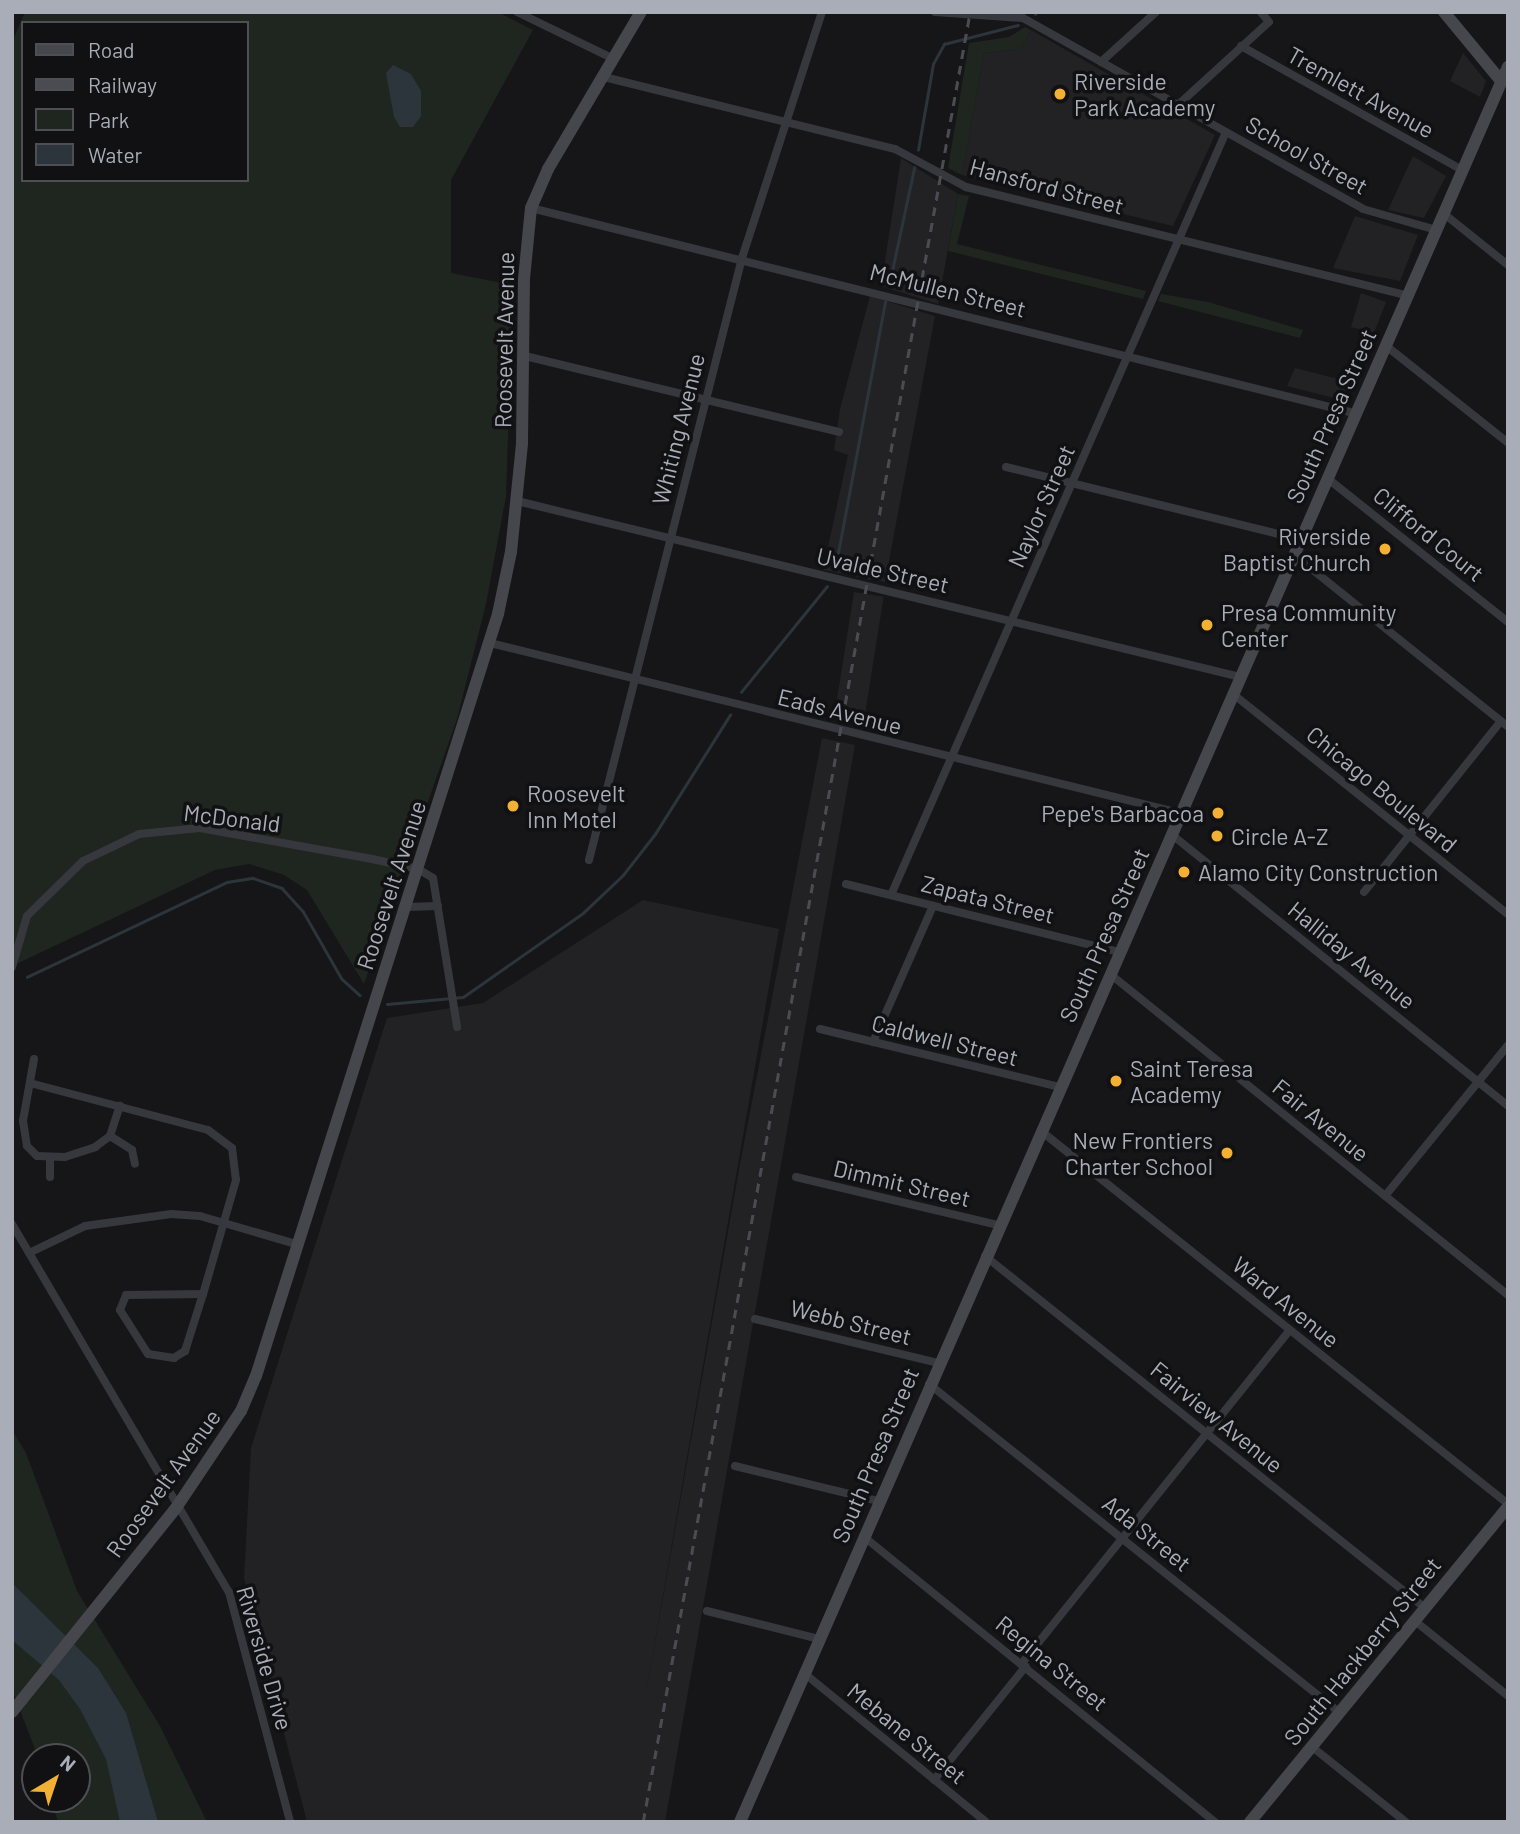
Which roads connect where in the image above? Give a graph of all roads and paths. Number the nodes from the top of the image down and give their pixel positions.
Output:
1 (517, 12) edge
2 (641, 12) edge
3 (822, 12) edge
4 (935, 12) edge
5 (1156, 12) edge
6 (1261, 12) edge
7 (1444, 12) edge
8 (1241, 47) junction
9 (614, 59) junction
10 (1101, 62) junction
11 (1508, 67) edge
12 (604, 77) junction
13 (1505, 84) edge
14 (1178, 105) junction
15 (786, 122) junction
16 (1226, 132) junction
17 (1462, 170) junction
18 (531, 208) junction
19 (1443, 213) junction
20 (1436, 230) junction
21 (1179, 239) junction
22 (742, 258) junction
23 (1508, 265) edge
24 (1406, 295) junction
25 (1385, 345) junction
26 (525, 356) junction
27 (1127, 356) junction
28 (705, 399) junction
29 (1354, 414) junction
30 (839, 432) dead end
31 (1508, 443) edge
32 (1006, 467) dead end
33 (1326, 478) junction
34 (1072, 483) junction
35 (517, 501) junction
36 (670, 539) junction
37 (1300, 539) junction
38 (1293, 554) junction
39 (1011, 621) junction
40 (1508, 622) edge
41 (490, 643) junction
42 (1240, 677) junction
43 (635, 680) junction
44 (1233, 694) junction
45 (1505, 722) edge
46 (951, 758) junction
47 (1180, 813) junction
48 (1171, 834) junction
49 (1410, 835) junction
50 (589, 860) dead end
51 (418, 869) junction
52 (846, 884) dead end
53 (1364, 892) dead end
54 (891, 895) junction
55 (438, 906) junction
56 (933, 906) junction
57 (406, 907) junction
58 (1508, 914) edge
59 (1119, 952) junction
60 (12, 967) edge
61 (1110, 974) junction
62 (457, 1027) dead end
63 (820, 1029) dead end
64 (873, 1042) junction
65 (1508, 1045) edge
66 (34, 1059) dead end
67 (30, 1083) junction
68 (1478, 1083) junction
69 (1060, 1087) junction
70 (120, 1106) junction
71 (1508, 1106) edge
72 (1041, 1131) junction
73 (110, 1136) junction
74 (50, 1159) junction
75 (135, 1164) dead end
76 (50, 1177) dead end
77 (796, 1177) dead end
78 (1385, 1196) junction
79 (223, 1223) junction
80 (12, 1224) edge
81 (998, 1225) junction
82 (299, 1245) junction
83 (29, 1253) junction
84 (985, 1256) junction
85 (203, 1294) junction
86 (1508, 1295) edge
87 (755, 1319) dead end
88 (1290, 1330) junction
89 (938, 1363) junction
90 (929, 1384) junction
91 (1206, 1433) junction
92 (735, 1466) dead end
93 (879, 1501) junction
94 (1508, 1506) edge
95 (176, 1508) junction
96 (863, 1536) junction
97 (1122, 1538) junction
98 (1425, 1608) junction
99 (707, 1611) dead end
100 (1415, 1621) junction
101 (819, 1639) junction
102 (1023, 1664) junction
103 (804, 1673) junction
104 (1508, 1696) edge
105 (16, 1708) edge
106 (1340, 1713) junction
107 (1311, 1746) junction
108 (934, 1780) junction
109 (290, 1822) edge
110 (740, 1822) edge
111 (986, 1822) edge
112 (1215, 1822) edge
113 (1250, 1822) edge
114 (1406, 1822) edge

1 - 9 street
2 - 9 main road, Roosevelt Avenue
3 - 15 street, Whiting Avenue
4 - 10 street, School Street
5 - 10 street
6 - 8 street, Tremlett Avenue
7 - 13 main road
8 - 14 street
8 - 17 street, Tremlett Avenue
9 - 12 main road, Roosevelt Avenue
10 - 14 street, School Street
11 - 13 main road, South Presa Street
12 - 15 street, Hansford Street
12 - 18 main road, Roosevelt Avenue
13 - 17 main road, South Presa Street
14 - 16 street, School Street
15 - 21 street, Hansford Street
15 - 22 street, Whiting Avenue
16 - 20 street, School Street
16 - 21 street, Naylor Street
17 - 19 main road, South Presa Street
18 - 22 street, McMullen Street
18 - 26 main road, Roosevelt Avenue
19 - 20 main road, South Presa Street
19 - 23 street
20 - 24 main road, South Presa Street
21 - 24 street, Hansford Street
21 - 27 street, Naylor Street
22 - 27 street, McMullen Street
22 - 28 street, Whiting Avenue
24 - 25 main road, South Presa Street
25 - 29 main road, South Presa Street
25 - 31 street
26 - 28 street
26 - 35 main road, Roosevelt Avenue
27 - 29 street, McMullen Street
27 - 34 street, Naylor Street
28 - 30 street
28 - 36 street, Whiting Avenue
29 - 33 main road, South Presa Street
32 - 34 street
33 - 37 main road, South Presa Street
33 - 40 street, Clifford Court
34 - 37 street
34 - 39 street, Naylor Street
35 - 36 street, Uvalde Street
35 - 41 main road, Roosevelt Avenue
36 - 39 street, Uvalde Street
36 - 43 street, Whiting Avenue
37 - 38 main road, South Presa Street
38 - 42 main road, South Presa Street
38 - 45 street
39 - 42 street, Uvalde Street
39 - 46 street, Naylor Street
41 - 43 street, Eads Avenue
41 - 51 main road, Roosevelt Avenue
42 - 44 main road, South Presa Street
43 - 46 street, Eads Avenue
43 - 50 street, Whiting Avenue
44 - 47 main road, South Presa Street
44 - 49 street, Chicago Boulevard
45 - 49 street
46 - 47 street, Eads Avenue
46 - 54 street, Naylor Street
47 - 48 main road, South Presa Street
48 - 59 main road, South Presa Street
48 - 68 street, Halliday Avenue
49 - 53 street
49 - 58 street, Chicago Boulevard
51 - 55 street
51 - 57 main road, Roosevelt Avenue
51 - 60 street, McDonald
52 - 54 street, Zapata Street
54 - 56 street, Zapata Street
55 - 57 street
55 - 62 street
56 - 59 street, Zapata Street
56 - 64 street
57 - 82 main road, Roosevelt Avenue
59 - 61 main road, South Presa Street
61 - 69 main road, South Presa Street
61 - 78 street, Fair Avenue
63 - 64 street, Caldwell Street
64 - 69 street, Caldwell Street
65 - 68 street
66 - 67 street
67 - 70 street
67 - 74 street
68 - 71 street, Halliday Avenue
68 - 78 street
69 - 72 main road, South Presa Street
70 - 73 street
70 - 79 street
72 - 81 main road, South Presa Street
72 - 88 street, Ward Avenue
73 - 74 street
73 - 75 street
74 - 76 street
77 - 81 street, Dimmit Street
78 - 86 street, Fair Avenue
79 - 82 street
79 - 83 street
79 - 85 street
80 - 83 street, Riverside Drive
81 - 84 main road, South Presa Street
82 - 95 main road, Roosevelt Avenue
83 - 95 street, Riverside Drive
84 - 89 main road, South Presa Street
84 - 91 street, Fairview Avenue
85 - 85 street
87 - 89 street, Webb Street
88 - 91 street
88 - 94 street, Ward Avenue
89 - 90 main road, South Presa Street
90 - 93 main road, South Presa Street
90 - 97 street, Ada Street
91 - 97 street
91 - 98 street, Fairview Avenue
92 - 93 street
93 - 96 main road, South Presa Street
94 - 98 main road, South Hackberry Street
95 - 105 main road, Roosevelt Avenue
95 - 109 street, Riverside Drive
96 - 101 main road, South Presa Street
96 - 102 street, Regina Street
97 - 102 street
97 - 106 street, Ada Street
98 - 100 main road, South Hackberry Street
99 - 101 street
100 - 104 street
100 - 106 main road, South Hackberry Street
101 - 103 main road, South Presa Street
102 - 108 street
102 - 112 street, Regina Street
103 - 108 street, Mebane Street
103 - 110 main road, South Presa Street
106 - 107 main road, South Hackberry Street
107 - 113 main road, South Hackberry Street
107 - 114 street
108 - 111 street, Mebane Street

